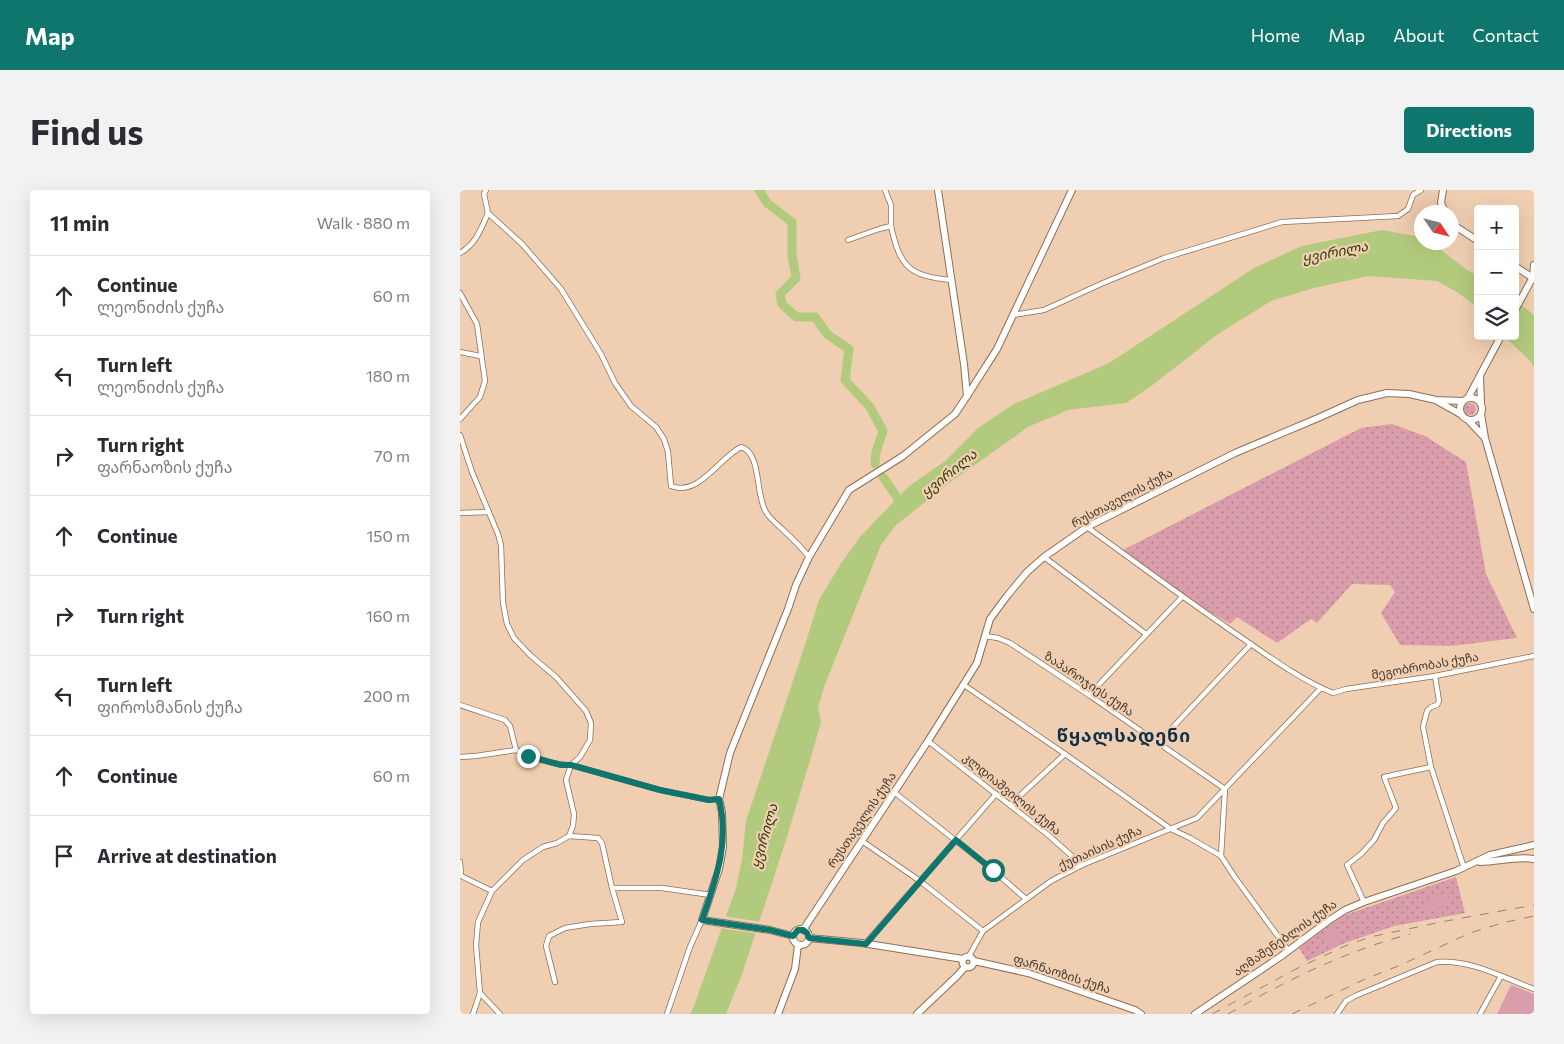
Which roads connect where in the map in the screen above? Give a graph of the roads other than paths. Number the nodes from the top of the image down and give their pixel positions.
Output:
1 (486, 190) edge
2 (885, 190) edge
3 (938, 190) edge
4 (1072, 190) edge
5 (1421, 190) edge
6 (1444, 190) edge
7 (1442, 205) edge
8 (488, 213) junction
9 (891, 226) junction
10 (1459, 229) edge
11 (1474, 238) edge
12 (848, 240) dead end
13 (460, 253) edge
14 (1534, 265) edge
15 (1519, 269) edge
16 (1534, 278) edge
17 (951, 280) junction
18 (460, 294) edge
19 (1519, 303) edge
20 (1013, 315) junction
21 (1499, 340) edge
22 (460, 352) edge
23 (480, 356) junction
24 (1480, 375) junction
25 (968, 396) junction
26 (1436, 400) junction
27 (1465, 400) junction
28 (1480, 403) junction
29 (1481, 414) junction
30 (1462, 415) junction
31 (460, 419) edge
32 (1468, 420) junction
33 (460, 436) edge
34 (1485, 438) junction
35 (489, 512) junction
36 (460, 513) edge
37 (1087, 526) junction
38 (809, 556) junction
39 (1044, 557) junction
40 (1182, 597) junction
41 (1534, 609) edge
42 (1146, 634) junction
43 (985, 636) junction
44 (1251, 644) junction
45 (1534, 656) edge
46 (1435, 676) junction
47 (964, 685) junction
48 (1321, 688) junction
49 (1089, 695) junction
50 (460, 705) edge
51 (928, 741) junction
52 (1159, 742) junction
53 (516, 750) junction
54 (1065, 754) junction
55 (460, 757) edge
56 (571, 765) junction
57 (1431, 767) junction
58 (1225, 789) junction
59 (894, 792) junction
60 (996, 794) junction
61 (719, 799) junction
62 (1010, 805) junction
63 (1171, 829) junction
64 (569, 836) junction
65 (956, 840) junction
66 (862, 841) junction
67 (1534, 845) edge
68 (1221, 856) junction
69 (1533, 858) edge
70 (460, 862) edge
71 (1479, 862) junction
72 (1082, 865) junction
73 (1464, 868) junction
74 (920, 882) junction
75 (612, 888) junction
76 (492, 890) junction
77 (711, 895) junction
78 (1026, 899) junction
79 (1364, 902) junction
80 (702, 920) junction
81 (803, 930) junction
82 (982, 931) junction
83 (793, 936) junction
84 (809, 938) junction
85 (866, 944) junction
86 (798, 945) junction
87 (1288, 950) junction
88 (968, 959) junction
89 (965, 967) junction
90 (1501, 976) junction
91 (555, 982) dead end
92 (1534, 989) edge
93 (480, 993) junction
94 (920, 1013) edge
95 (474, 1014) edge
96 (500, 1014) edge
97 (667, 1014) edge
98 (778, 1014) edge
99 (1141, 1014) edge
100 (1195, 1014) edge
101 (1337, 1014) edge
102 (1480, 1014) edge

1 - 8 street
2 - 9 street
3 - 17 street
4 - 20 street
5 - 20 street
6 - 7 street
8 - 13 street
8 - 38 street
9 - 12 street
9 - 17 street
10 - 11 street
14 - 16 street
15 - 16 street
16 - 19 street
17 - 25 street
18 - 23 street
20 - 25 street
21 - 24 street
22 - 23 street
23 - 31 street
24 - 27 street
24 - 28 street
25 - 38 street
26 - 27 street, რუსთაველის ქუჩა
26 - 30 street, რუსთაველის ქუჩა
26 - 37 street, რუსთაველის ქუჩა
27 - 28 street
27 - 30 street
28 - 29 street
29 - 32 street
29 - 34 street
30 - 32 street
32 - 34 street
33 - 35 street
34 - 41 street
35 - 36 street
35 - 56 street
37 - 39 street, რუსთაველის ქუჩა
37 - 40 street
38 - 61 street
39 - 42 street
39 - 43 street, რუსთაველის ქუჩა
40 - 42 street
40 - 44 street
42 - 49 street
43 - 47 street, რუსთაველის ქუჩა
43 - 49 street, ზაპაროჯიეს ქუჩა
44 - 48 street
44 - 52 street
45 - 46 street, მეგობრობას ქუჩა
46 - 48 street, მეგობრობას ქუჩა
46 - 57 street
47 - 51 street, რუსთაველის ქუჩა
47 - 54 street
48 - 58 street, ქუთაისის ქუჩა
49 - 52 street, ზაპაროჯიეს ქუჩა
50 - 53 street
51 - 59 street, რუსთაველის ქუჩა
51 - 60 street, კლდიაშვილის ქუჩა
52 - 58 street, ზაპაროჯიეს ქუჩა
53 - 55 street
53 - 56 street
54 - 62 street
54 - 63 street
56 - 61 street
56 - 64 street
57 - 73 street
57 - 79 street
58 - 63 street, ქუთაისის ქუჩა
58 - 68 street
59 - 65 street
59 - 66 street, რუსთაველის ქუჩა
60 - 62 street, კლდიაშვილის ქუჩა
60 - 65 street
61 - 77 street
62 - 72 street, კლდიაშვილის ქუჩა
63 - 68 street
63 - 72 street, ქუთაისის ქუჩა
64 - 75 street
64 - 76 street
65 - 74 street
65 - 78 street
66 - 74 street
66 - 81 street, რუსთაველის ქუჩა
67 - 71 street, აღმაშენებლის ქუჩა
68 - 87 street
69 - 71 street, აღმაშენებლის ქუჩა
70 - 76 street
71 - 73 street, აღმაშენებლის ქუჩა
72 - 78 street, ქუთაისის ქუჩა
73 - 79 street, აღმაშენებლის ქუჩა
74 - 82 street
74 - 85 street
75 - 77 street
75 - 91 street
76 - 93 street
77 - 80 street
78 - 82 street, ქუთაისის ქუჩა
79 - 87 street, აღმაშენებლის ქუჩა
80 - 83 street
80 - 97 street
81 - 83 street
81 - 84 street
82 - 88 street, ქუთაისის ქუჩა
83 - 86 street
84 - 85 street, ფარნაოზის ქუჩა
84 - 86 street
85 - 88 street, ფარნაოზის ქუჩა
86 - 98 street
87 - 100 street, აღმაშენებლის ქუჩა
88 - 89 street
88 - 89 street
88 - 99 street, ფარნაოზის ქუჩა
89 - 94 street
90 - 92 street
90 - 101 street
90 - 102 street
93 - 95 street
93 - 96 street

